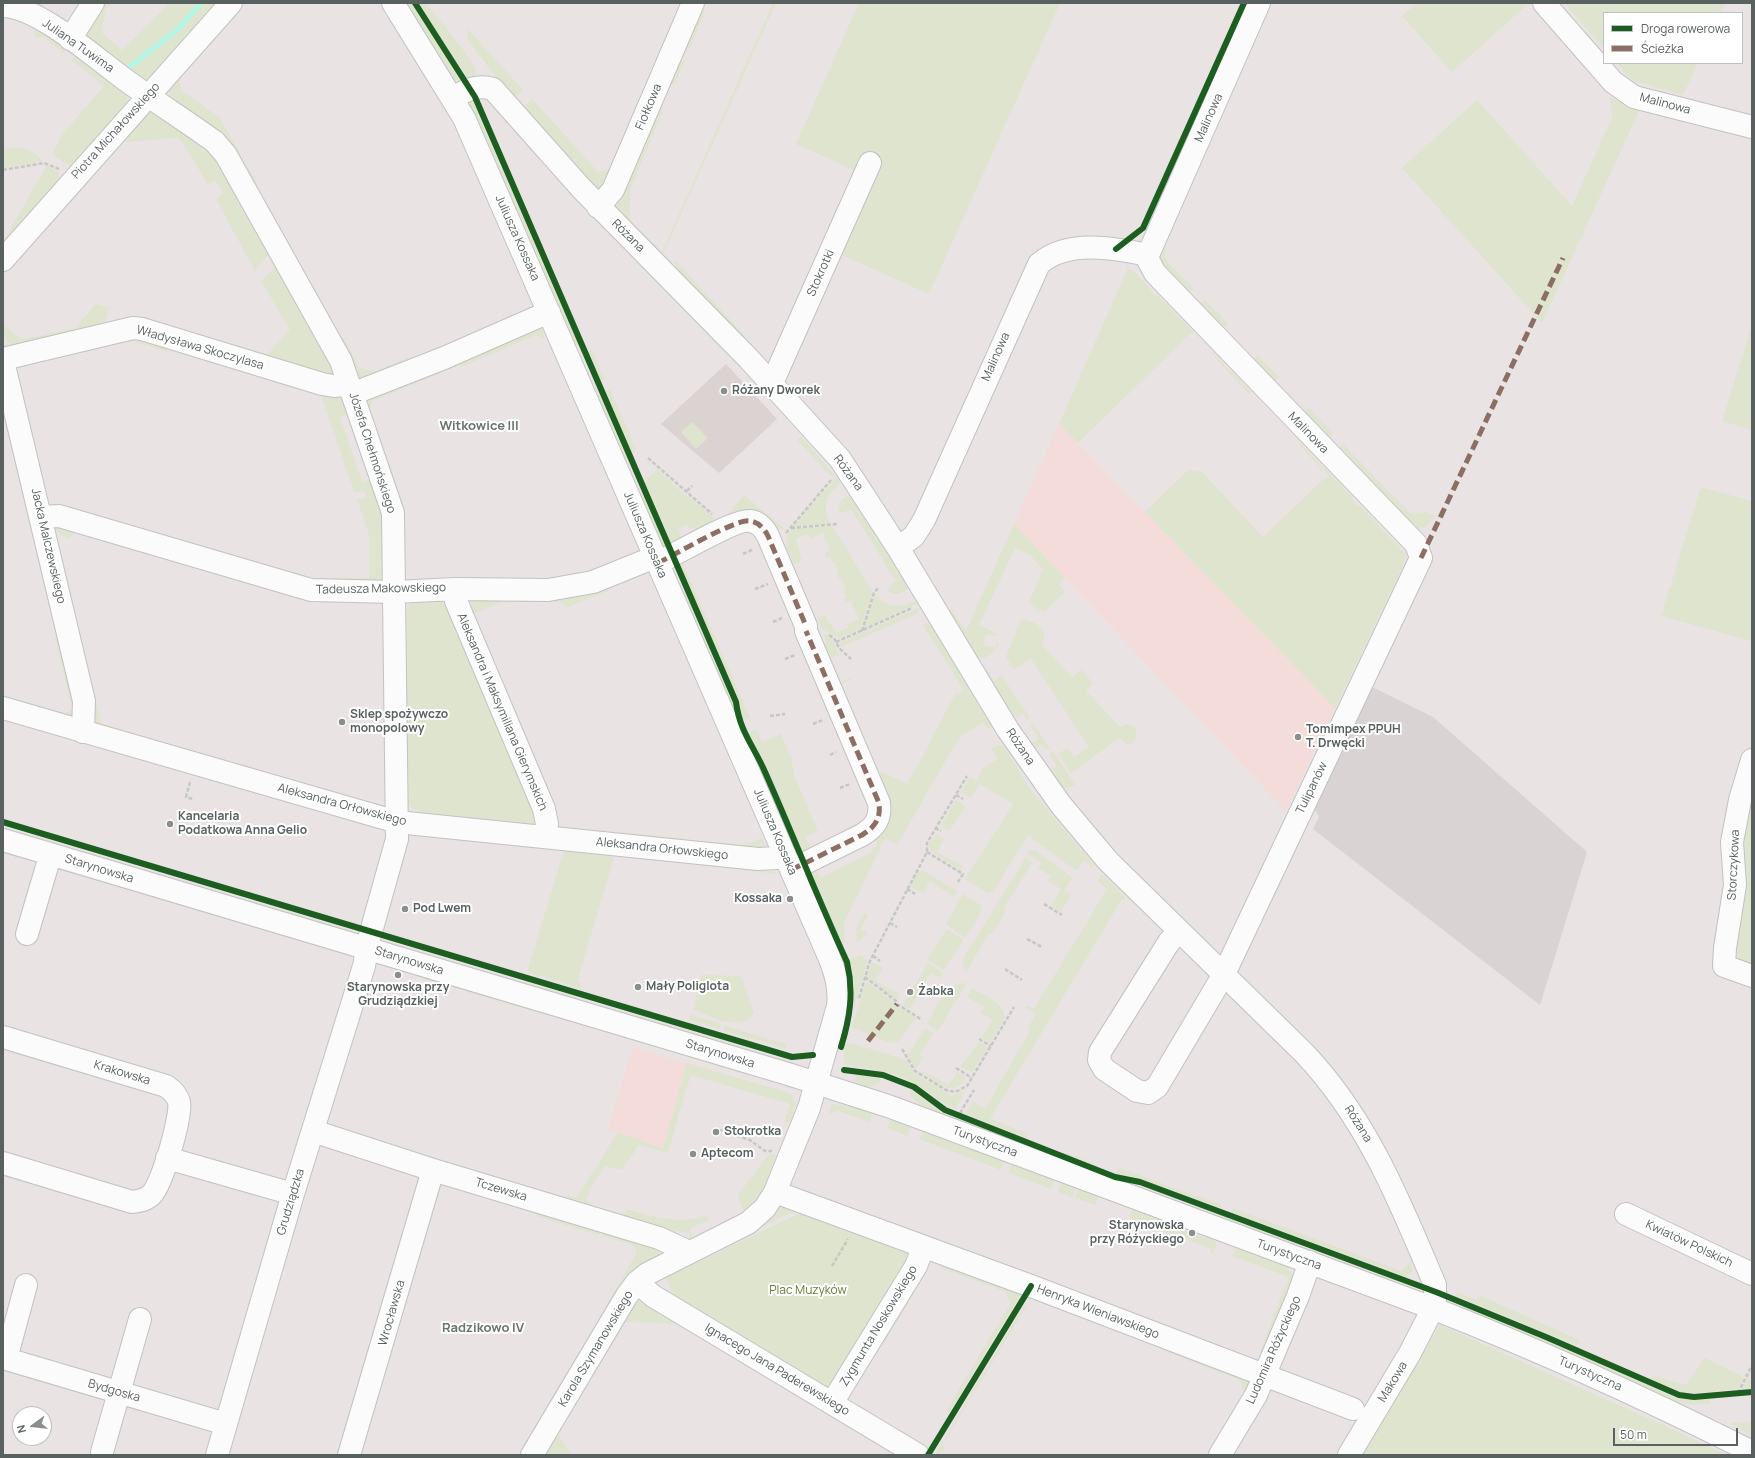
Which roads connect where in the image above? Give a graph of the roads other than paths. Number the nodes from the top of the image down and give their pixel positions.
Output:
1 (93, 3) edge
2 (231, 3) edge
3 (393, 3) edge
4 (693, 3) edge
5 (1258, 3) edge
6 (1544, 3) edge
7 (3, 6) edge
8 (70, 39) junction
9 (148, 96) junction
10 (452, 98) junction
11 (1752, 127) edge
12 (870, 163) dead end
13 (598, 207) junction
14 (1148, 255) junction
15 (3, 260) edge
16 (549, 312) junction
17 (3, 360) edge
18 (772, 383) junction
19 (351, 389) junction
20 (41, 517) junction
21 (898, 548) junction
22 (1421, 558) joint
23 (656, 560) junction
24 (455, 589) junction
25 (395, 592) junction
26 (3, 708) edge
27 (83, 732) junction
28 (1752, 760) edge
29 (397, 822) junction
30 (545, 836) junction
31 (3, 840) edge
32 (788, 862) junction
33 (48, 863) dead end
34 (1179, 931) junction
35 (27, 934) dead end
36 (367, 949) junction
37 (1224, 974) junction
38 (1752, 976) edge
39 (3, 1037) edge
40 (816, 1082) junction
41 (313, 1131) junction
42 (167, 1158) junction
43 (3, 1163) edge
44 (434, 1170) junction
45 (775, 1192) junction
46 (293, 1194) junction
47 (1626, 1214) dead end
48 (923, 1248) junction
49 (689, 1252) junction
50 (1310, 1262) junction
51 (1752, 1274) edge
52 (637, 1282) junction
53 (26, 1285) dead end
54 (1432, 1308) junction
55 (140, 1319) dead end
56 (4, 1359) edge
57 (1266, 1376) junction
58 (120, 1392) junction
59 (832, 1403) junction
60 (1353, 1409) dead end
61 (226, 1424) junction
62 (102, 1452) dead end
63 (1752, 1452) edge
64 (217, 1455) edge
65 (349, 1455) edge
66 (532, 1455) edge
67 (918, 1455) edge
68 (1220, 1455) edge
69 (1349, 1455) edge

1 - 8 street
2 - 9 street, Piotra Michałowskiego
3 - 10 street, Juliusza Kossaka
4 - 13 street, Fiołkowa
5 - 14 street, Malinowa
6 - 11 street, Malinowa
7 - 8 street, Juliana Tuwima
8 - 9 street, Juliana Tuwima
9 - 15 street, Piotra Michałowskiego
9 - 19 street, Józefa Chełmońskiego
10 - 13 street, Różana
10 - 16 street, Juliusza Kossaka
12 - 18 street, Stokrotki
13 - 18 street, Różana
14 - 21 street, Malinowa
14 - 22 street, Malinowa
16 - 19 street, Władysława Skoczylasa
16 - 23 street, Juliusza Kossaka
17 - 19 street, Władysława Skoczylasa
17 - 20 street, Jacka Malczewskiego
18 - 21 street, Różana
19 - 25 street, Józefa Chełmońskiego
20 - 25 street, Tadeusza Makowskiego
20 - 27 street, Jacka Malczewskiego
21 - 34 street, Różana
22 - 37 street, Tulipanów
23 - 24 street, Tadeusza Makowskiego
23 - 32 street, Juliusza Kossaka
23 - 32 street
24 - 25 street, Tadeusza Makowskiego
24 - 30 street, Aleksandra i Maksymiliana Gierymskich
25 - 29 street, Józefa Chełmońskiego
26 - 27 street, Aleksandra Orłowskiego
27 - 29 street, Aleksandra Orłowskiego
28 - 38 street, Storczykowa
29 - 30 street, Aleksandra Orłowskiego
29 - 36 street, Józefa Chełmońskiego
30 - 32 street, Aleksandra Orłowskiego
31 - 36 street, Starynowska
32 - 40 street, Juliusza Kossaka
33 - 35 street
34 - 37 street, Różana
34 - 37 street
36 - 40 street, Starynowska
36 - 41 street, Grudziądzka
37 - 54 street, Różana
39 - 42 street, Krakowska
40 - 45 street, Karola Szymanowskiego
40 - 50 street, Turystyczna
41 - 44 street, Tczewska
41 - 46 street, Grudziądzka
42 - 43 street, Krakowska
42 - 46 street
44 - 49 street, Tczewska
44 - 65 street, Wrocławska
45 - 48 street, Henryka Wieniawskiego
45 - 49 street, Karola Szymanowskiego
46 - 61 street, Grudziądzka
47 - 51 street, Kwiatów Polskich
48 - 57 street, Henryka Wieniawskiego
48 - 59 street, Zygmunta Noskowskiego
49 - 52 street, Karola Szymanowskiego
50 - 54 street, Turystyczna
50 - 57 street, Ludomira Różyckiego
52 - 59 street, Ignacego Jana Paderewskiego
52 - 66 street, Karola Szymanowskiego
53 - 56 street
54 - 63 street, Turystyczna
54 - 69 street, Makowa
55 - 58 street
56 - 58 street, Bydgoska
57 - 60 street, Henryka Wieniawskiego
57 - 68 street, Ludomira Różyckiego
58 - 61 street, Bydgoska
58 - 62 street
59 - 67 street, Ignacego Jana Paderewskiego
61 - 64 street, Grudziądzka

